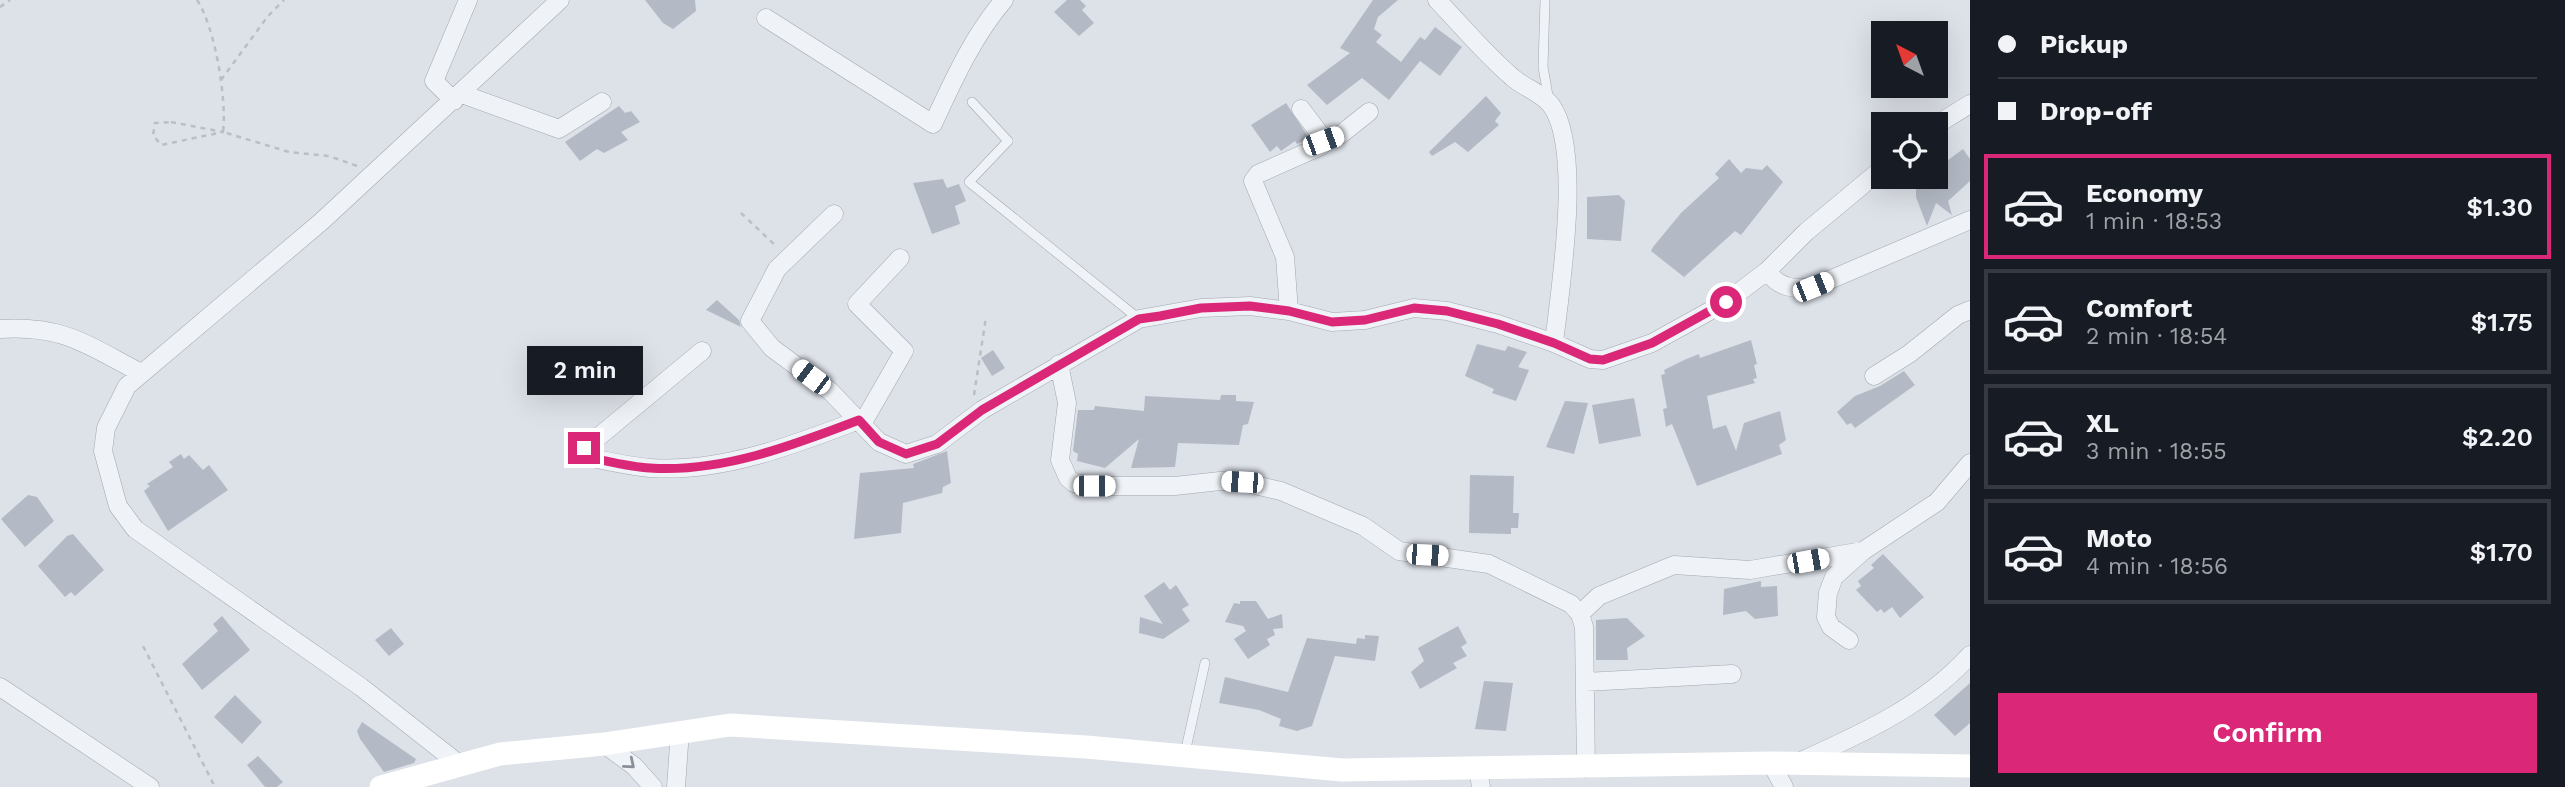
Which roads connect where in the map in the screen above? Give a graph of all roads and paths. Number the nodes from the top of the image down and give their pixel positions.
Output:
1 (10, 0) edge
2 (197, 0) edge
3 (284, 0) edge
4 (468, 0) edge
5 (560, 0) edge
6 (1004, 0) edge
7 (1437, 0) edge
8 (1545, 0) edge
9 (0, 6) edge
10 (766, 18) dead end
11 (221, 80) junction
12 (458, 97) junction
13 (602, 102) dead end
14 (972, 102) dead end
15 (1549, 102) junction
16 (1970, 104) edge
17 (1301, 109) dead end
18 (1369, 112) dead end
19 (1948, 118) edge
20 (223, 132) junction
21 (1323, 141) junction
22 (377, 171) junction
23 (1871, 178) edge
24 (741, 213) dead end
25 (834, 214) dead end
26 (1970, 220) edge
27 (789, 258) junction
28 (900, 258) dead end
29 (1767, 271) junction
30 (1970, 310) edge
31 (1289, 311) junction
32 (986, 317) dead end
33 (1139, 319) junction
34 (0, 329) edge
35 (1554, 343) junction
36 (702, 351) dead end
37 (1059, 363) junction
38 (141, 373) junction
39 (1874, 376) dead end
40 (970, 419) junction
41 (861, 422) junction
42 (1970, 463) edge
43 (1863, 551) junction
44 (1580, 614) junction
45 (1849, 640) dead end
46 (143, 646) dead end
47 (1970, 654) edge
48 (1205, 663) dead end
49 (1732, 674) dead end
50 (1585, 682) junction
51 (0, 687) edge
52 (680, 731) junction
53 (604, 744) junction
54 (1184, 757) junction
55 (1771, 763) junction
56 (1796, 763) junction
57 (459, 764) junction
58 (1970, 766) edge
59 (1586, 768) junction
60 (1480, 777) edge
61 (1339, 778) edge
62 (150, 787) edge
63 (215, 787) edge
64 (381, 787) edge
65 (653, 787) edge
66 (676, 787) edge
67 (1784, 787) edge

1 - 9 path
2 - 11 path
3 - 11 path
4 - 12 street
5 - 12 street
6 - 10 street
7 - 15 street
8 - 15 lane
11 - 20 path
12 - 13 street
12 - 22 street
14 - 33 lane
15 - 35 street
16 - 19 street
17 - 21 street
18 - 21 street
20 - 20 path
20 - 22 path
21 - 31 street
22 - 38 street
23 - 29 street
24 - 27 path
25 - 27 street
26 - 29 street
27 - 41 street
28 - 41 street
29 - 35 street
30 - 39 street
31 - 33 street
31 - 35 street
32 - 40 path
33 - 37 street
34 - 38 street
36 - 41 street
37 - 40 street
37 - 44 street
38 - 57 street
40 - 41 street
42 - 43 street
43 - 44 street
43 - 45 street
44 - 50 street
46 - 63 path
47 - 56 street
48 - 54 lane
49 - 50 street
50 - 59 street
51 - 62 street
52 - 53 street
52 - 54 street
52 - 66 street
53 - 57 street
53 -> 65 street
54 - 61 street
55 - 56 street
55 - 59 street
55 - 67 street
56 - 58 street
57 - 64 street
59 - 60 street
60 - 61 street

